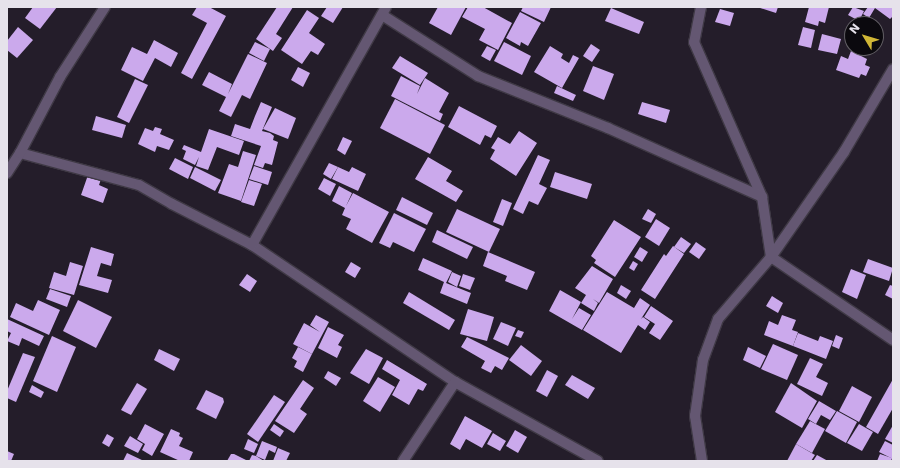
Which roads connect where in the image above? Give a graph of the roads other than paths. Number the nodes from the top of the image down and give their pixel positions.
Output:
1 (105, 7) edge
2 (701, 7) edge
3 (384, 11) edge
4 (893, 70) edge
5 (20, 153) junction
6 (7, 173) edge
7 (762, 197) junction
8 (252, 244) junction
9 (771, 257) junction
10 (893, 340) edge
11 (455, 382) junction
12 (403, 461) edge
13 (598, 461) edge
14 (702, 461) edge

1 - 5 street
2 - 7 street
3 - 7 street
3 - 8 street
4 - 9 street
5 - 6 street
5 - 8 street
7 - 9 street
8 - 11 street
9 - 10 street
9 - 14 street
11 - 12 street
11 - 13 street

